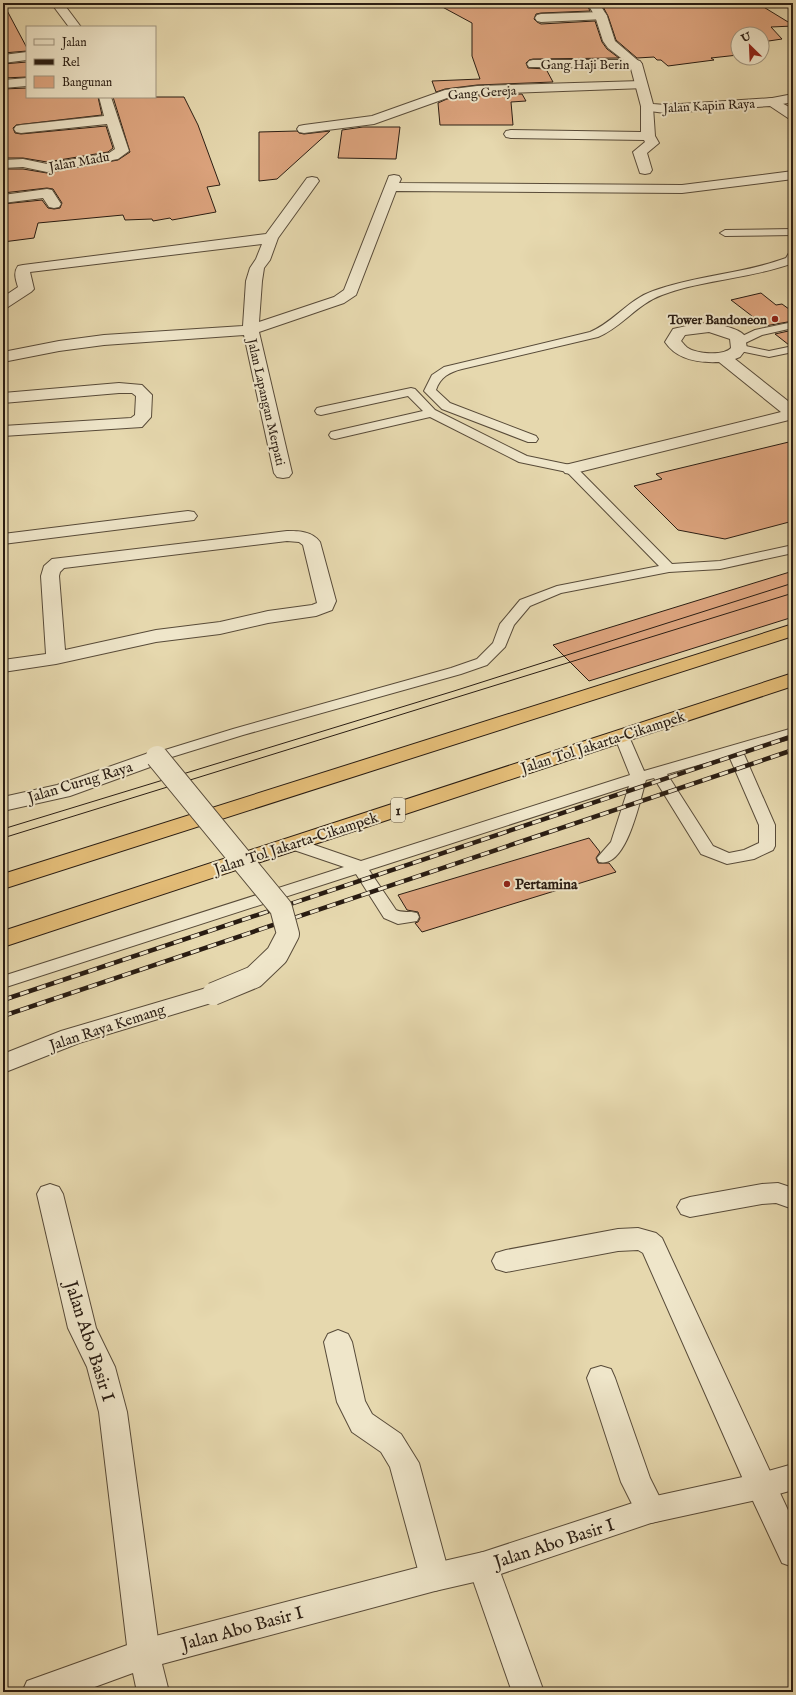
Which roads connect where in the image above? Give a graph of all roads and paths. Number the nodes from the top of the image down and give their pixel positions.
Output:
1 (57, 3) edge
2 (593, 3) edge
3 (601, 16) junction
4 (541, 18) dead end
5 (75, 26) edge
6 (26, 56) edge
7 (3, 59) edge
8 (533, 64) dead end
9 (636, 64) junction
10 (26, 82) edge
11 (3, 84) edge
12 (641, 85) junction
13 (105, 98) edge
14 (793, 98) edge
15 (772, 102) junction
16 (647, 107) junction
17 (793, 115) edge
18 (112, 119) junction
19 (21, 129) dead end
20 (304, 129) dead end
21 (510, 134) dead end
22 (648, 136) junction
23 (3, 164) edge
24 (645, 170) dead end
25 (793, 175) edge
26 (312, 181) dead end
27 (3, 199) edge
28 (54, 204) dead end
29 (725, 232) dead end
30 (793, 232) edge
31 (271, 238) junction
32 (793, 255) edge
33 (3, 304) edge
34 (793, 325) edge
35 (251, 330) junction
36 (793, 349) edge
37 (733, 350) junction
38 (3, 357) edge
39 (3, 398) edge
40 (793, 399) edge
41 (321, 411) dead end
42 (431, 413) junction
43 (793, 413) edge
44 (3, 431) edge
45 (336, 435) dead end
46 (532, 439) dead end
47 (571, 469) junction
48 (284, 474) dead end
49 (188, 516) dead end
50 (3, 539) edge
51 (793, 549) edge
52 (669, 568) junction
53 (793, 630) edge
54 (56, 658) junction
55 (3, 666) edge
56 (793, 679) edge
57 (793, 733) edge
58 (622, 735) junction
59 (734, 750) junction
60 (157, 757) junction
61 (658, 772) junction
62 (639, 777) junction
63 (3, 804) edge
64 (294, 844) junction
65 (605, 858) dead end
66 (359, 866) junction
67 (3, 882) edge
68 (411, 917) dead end
69 (3, 939) edge
70 (3, 982) edge
71 (3, 1064) edge
72 (50, 1194) dead end
73 (793, 1199) edge
74 (690, 1207) dead end
75 (506, 1261) dead end
76 (338, 1342) dead end
77 (601, 1378) dead end
78 (793, 1477) edge
79 (761, 1486) junction
80 (651, 1510) junction
81 (793, 1553) edge
82 (483, 1566) junction
83 (435, 1577) junction
84 (144, 1654) junction
85 (38, 1692) edge
86 (153, 1692) edge
87 (528, 1692) edge

1 - 5 street
2 - 3 street
3 - 4 street
3 - 9 street
6 - 7 street
8 - 9 street, Gang Haji Berin
9 - 12 street, Jalan Kapin Raya
10 - 11 street
12 - 16 street, Jalan Kapin Raya
12 - 20 street, Gang Gereja
13 - 18 street, Jalan Madu
14 - 15 street
15 - 16 street, Jalan Kapin Raya
15 - 17 street, Jalan Kapin Raya
16 - 22 street
18 - 19 street
18 - 23 street, Jalan Madu
21 - 22 street
22 - 24 street
25 - 35 street
26 - 31 street, Jalan Lapangan Merpati
27 - 28 street
29 - 30 lane
31 - 33 street
31 - 35 street, Jalan Lapangan Merpati
32 - 46 lane
34 - 37 lane
35 - 38 street
35 - 48 street, Jalan Lapangan Merpati
36 - 37 lane
37 - 40 street
37 - 43 street
39 - 44 street
41 - 42 lane
42 - 45 lane
42 - 47 lane
43 - 47 street
47 - 52 lane
49 - 50 street
51 - 52 lane
52 - 60 lane
53 - 67 highway
54 - 54 street
54 - 55 street
56 - 58 highway, Jalan Tol Jakarta–Cikampek / 1
57 - 59 lane
58 - 62 lane
58 - 64 highway, Jalan Tol Jakarta–Cikampek / 1
59 - 61 lane
59 - 61 lane
60 - 63 street, Jalan Curug Raya
60 - 71 street, Jalan Raya Kemang, bridge
61 - 62 lane
62 - 65 lane
62 - 66 lane
64 - 66 lane
64 - 69 highway, Jalan Tol Jakarta–Cikampek / 1
66 - 68 lane
66 - 70 lane
72 - 84 street, Jalan Abo Basir I
73 - 74 street
75 - 79 street
76 - 83 street
77 - 80 street
78 - 79 street, Jalan Abo Basir I
79 - 80 street, Jalan Abo Basir I
79 - 81 street
80 - 82 street, Jalan Abo Basir I
82 - 83 street, Jalan Abo Basir I
82 - 87 street
83 - 84 street, Jalan Abo Basir I
84 - 85 street
84 - 86 street

